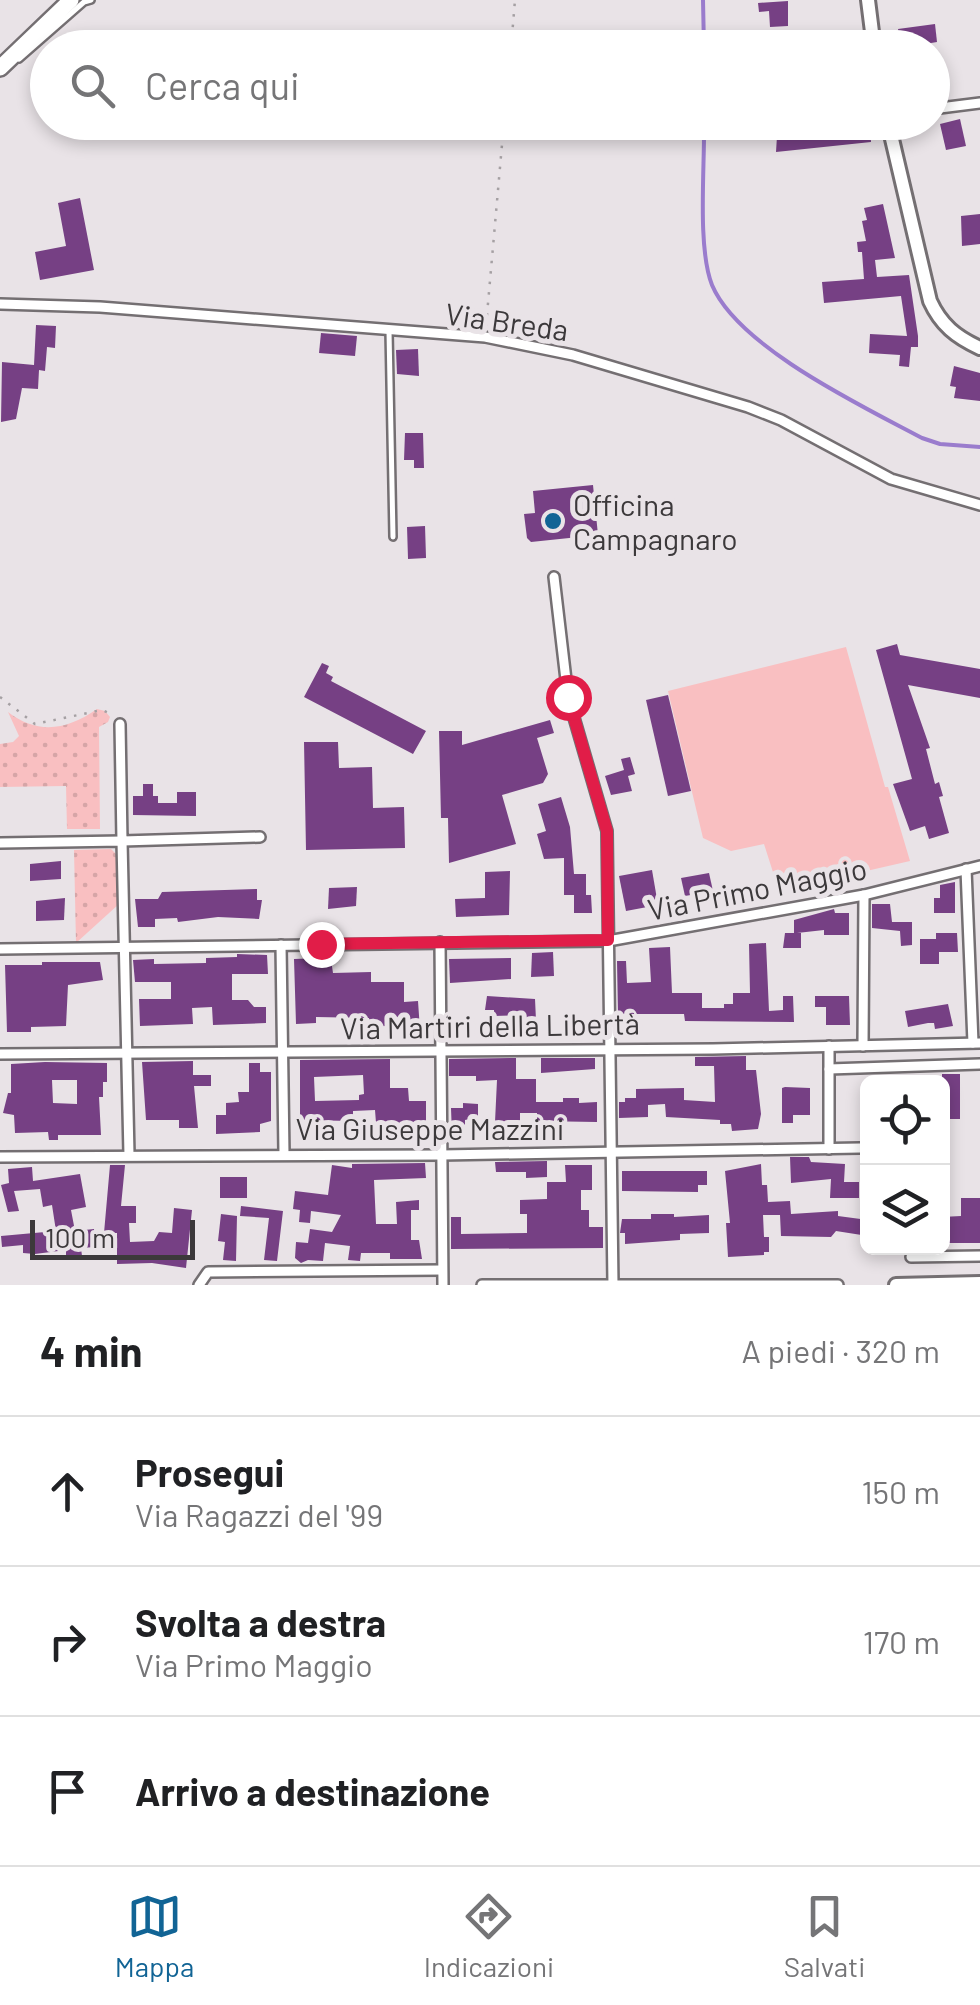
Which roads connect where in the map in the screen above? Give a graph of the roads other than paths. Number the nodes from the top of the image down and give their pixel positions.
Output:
1 (71, 0) edge
2 (91, 0) edge
3 (868, 0) edge
4 (41, 30) edge
5 (54, 30) edge
6 (872, 30) edge
7 (30, 40) edge
8 (30, 51) edge
9 (0, 70) edge
10 (980, 103) edge
11 (950, 107) edge
12 (892, 140) edge
13 (0, 304) edge
14 (389, 331) junction
15 (980, 348) edge
16 (980, 505) edge
17 (393, 537) dead end
18 (554, 578) dead end
19 (120, 724) road end
20 (260, 837) dead end
21 (122, 842) junction
22 (0, 843) edge
23 (980, 866) edge
24 (966, 868) junction
25 (864, 894) junction
26 (608, 940) junction
27 (440, 942) junction
28 (281, 945) junction
29 (124, 948) junction
30 (0, 949) edge
31 (976, 1043) edge
32 (829, 1046) junction
33 (863, 1046) junction
34 (609, 1049) junction
35 (282, 1052) junction
36 (440, 1052) junction
37 (0, 1054) edge
38 (128, 1054) junction
39 (980, 1064) edge
40 (828, 1070) junction
41 (860, 1148) dead end
42 (829, 1150) junction
43 (611, 1152) junction
44 (284, 1154) junction
45 (130, 1155) junction
46 (442, 1155) junction
47 (0, 1157) edge
48 (980, 1256) edge
49 (911, 1258) dead end
50 (442, 1270) junction
51 (980, 1283) edge
52 (612, 1284) edge
53 (927, 1284) edge
54 (200, 1285) edge
55 (442, 1285) edge
56 (482, 1285) edge
57 (838, 1285) edge
58 (896, 1285) edge

1 - 4 highway
2 - 5 lane
3 - 6 main road
7 - 9 highway
8 - 9 lane
10 - 11 street
12 - 15 main road
13 - 14 street, Via Breda
14 - 16 street, Via Breda
14 - 17 lane
18 - 26 street
19 - 21 street
20 - 21 street
21 - 22 street
21 - 29 street
23 - 24 street, Via Primo Maggio
24 - 25 street, Via Primo Maggio
24 - 31 street
25 - 26 street, Via Primo Maggio
25 - 33 street
26 - 27 street, Via Primo Maggio
26 - 34 street
27 - 28 street, Via Primo Maggio
27 - 36 street
28 - 29 street, Via Primo Maggio
28 - 35 street
29 - 30 street, Via Primo Maggio
29 - 38 street
31 - 33 street, Via Martiri della Libertà
32 - 33 street, Via Martiri della Libertà
32 - 34 street, Via Martiri della Libertà
32 - 40 street
34 - 36 street, Via Martiri della Libertà
34 - 43 street
35 - 36 street, Via Martiri della Libertà
35 - 38 street, Via Martiri della Libertà
35 - 44 street
36 - 46 street
37 - 38 street, Via Martiri della Libertà
38 - 45 street
39 - 40 street
40 - 42 street
41 - 42 street, Via Giuseppe Mazzini
42 - 43 street, Via Giuseppe Mazzini
43 - 46 street, Via Giuseppe Mazzini
43 - 52 street
44 - 45 street, Via Giuseppe Mazzini
44 - 46 street, Via Giuseppe Mazzini
45 - 47 street, Via Giuseppe Mazzini
46 - 50 street
48 - 49 street
50 - 54 street
50 - 55 street
51 - 53 main road
52 - 56 street
52 - 57 street
53 - 58 main road

